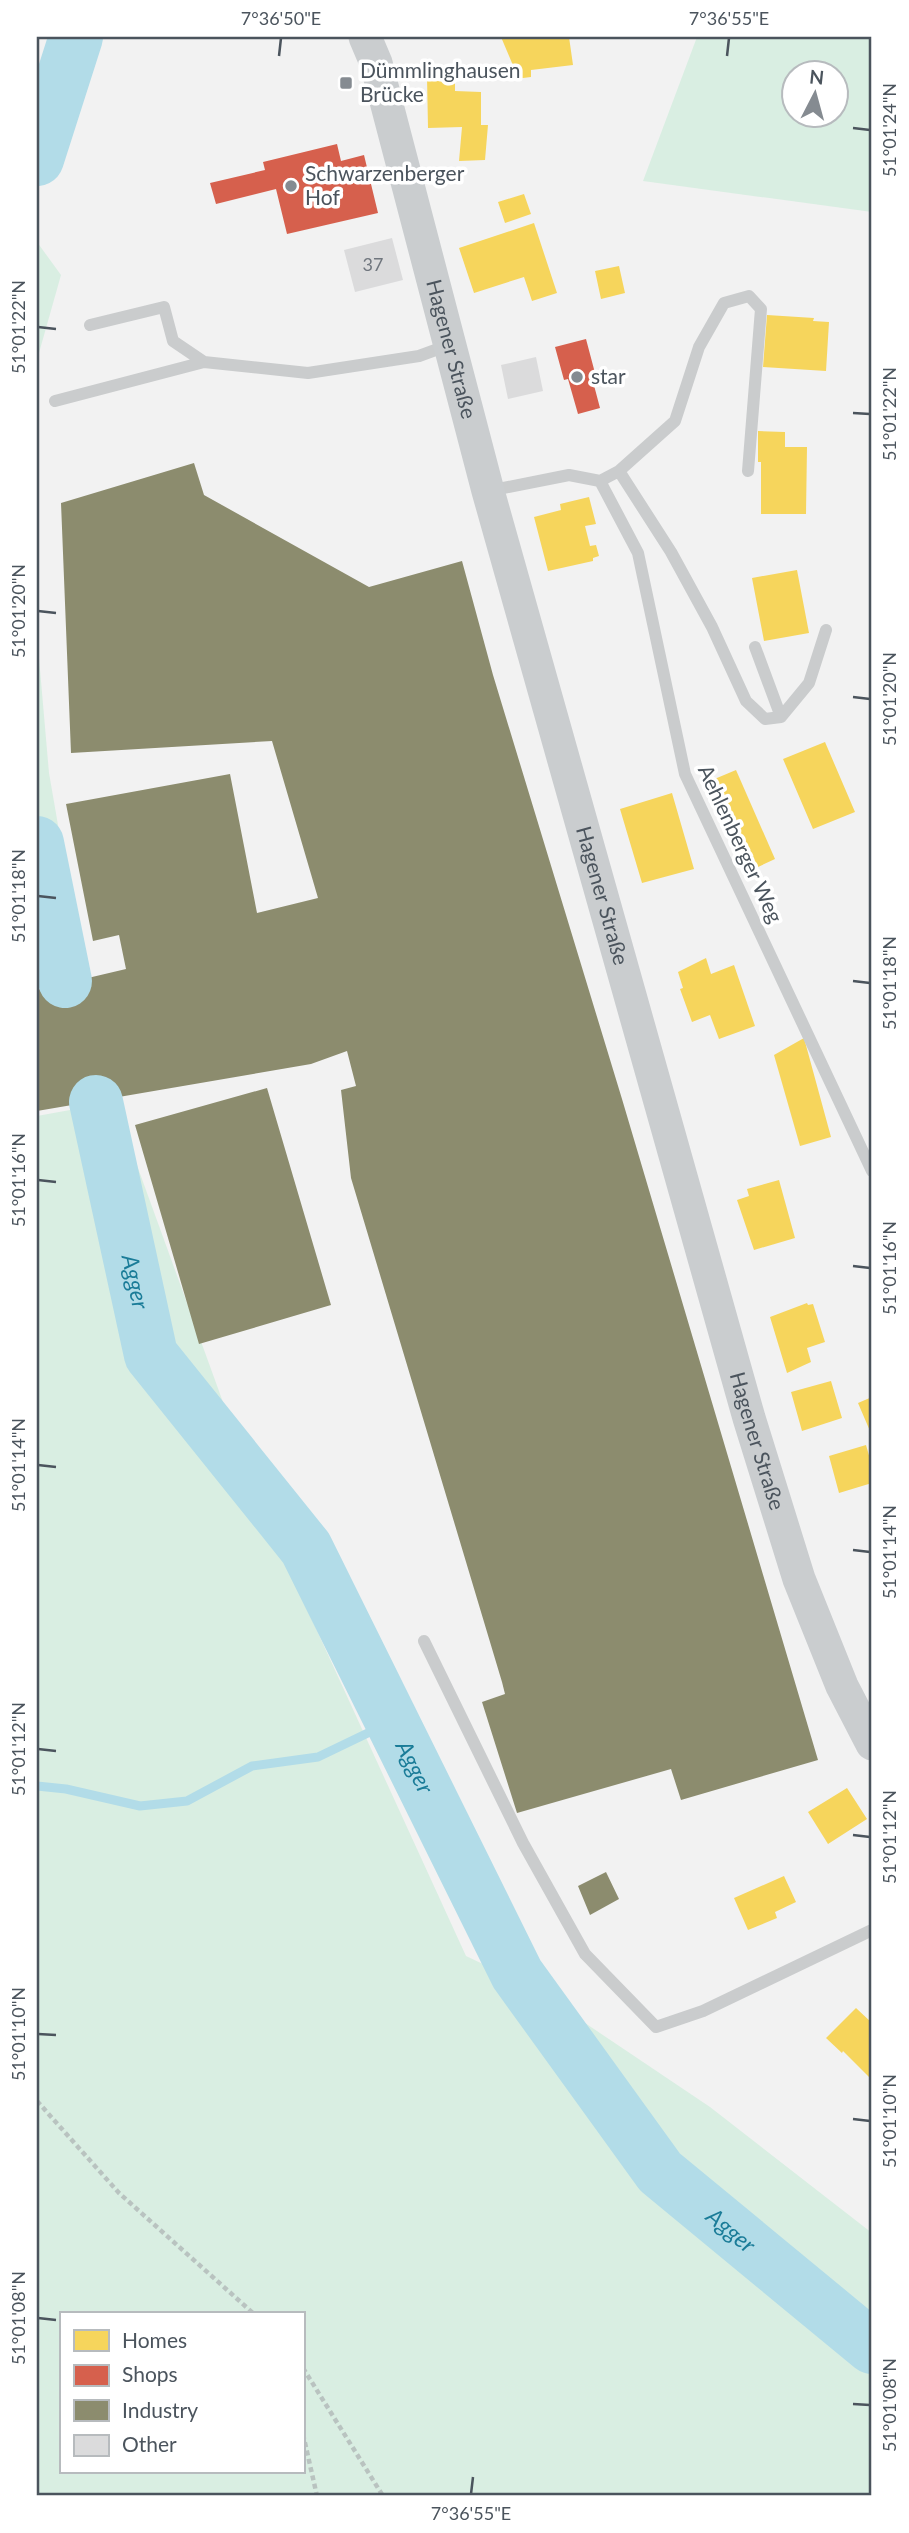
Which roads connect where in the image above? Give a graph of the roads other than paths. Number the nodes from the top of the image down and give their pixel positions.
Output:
1 (365, 37) edge
2 (90, 325) dead end
3 (450, 345) junction
4 (204, 362) junction
5 (55, 401) dead end
6 (619, 471) junction
7 (748, 471) dead end
8 (600, 481) junction
9 (488, 491) junction
10 (826, 630) dead end
11 (755, 647) dead end
12 (781, 717) junction
13 (872, 1171) edge
14 (424, 1641) dead end
15 (872, 1744) edge
16 (872, 1930) edge

1 - 3 main road, Hagener Straße
2 - 4 lane
3 - 4 lane
3 - 9 main road, Hagener Straße
4 - 5 lane
6 - 7 lane
6 - 8 lane
6 - 12 lane
8 - 9 lane
8 - 13 lane, Aehlenberger Weg
9 - 15 main road, Hagener Straße
10 - 12 lane
11 - 12 lane
14 - 16 lane

